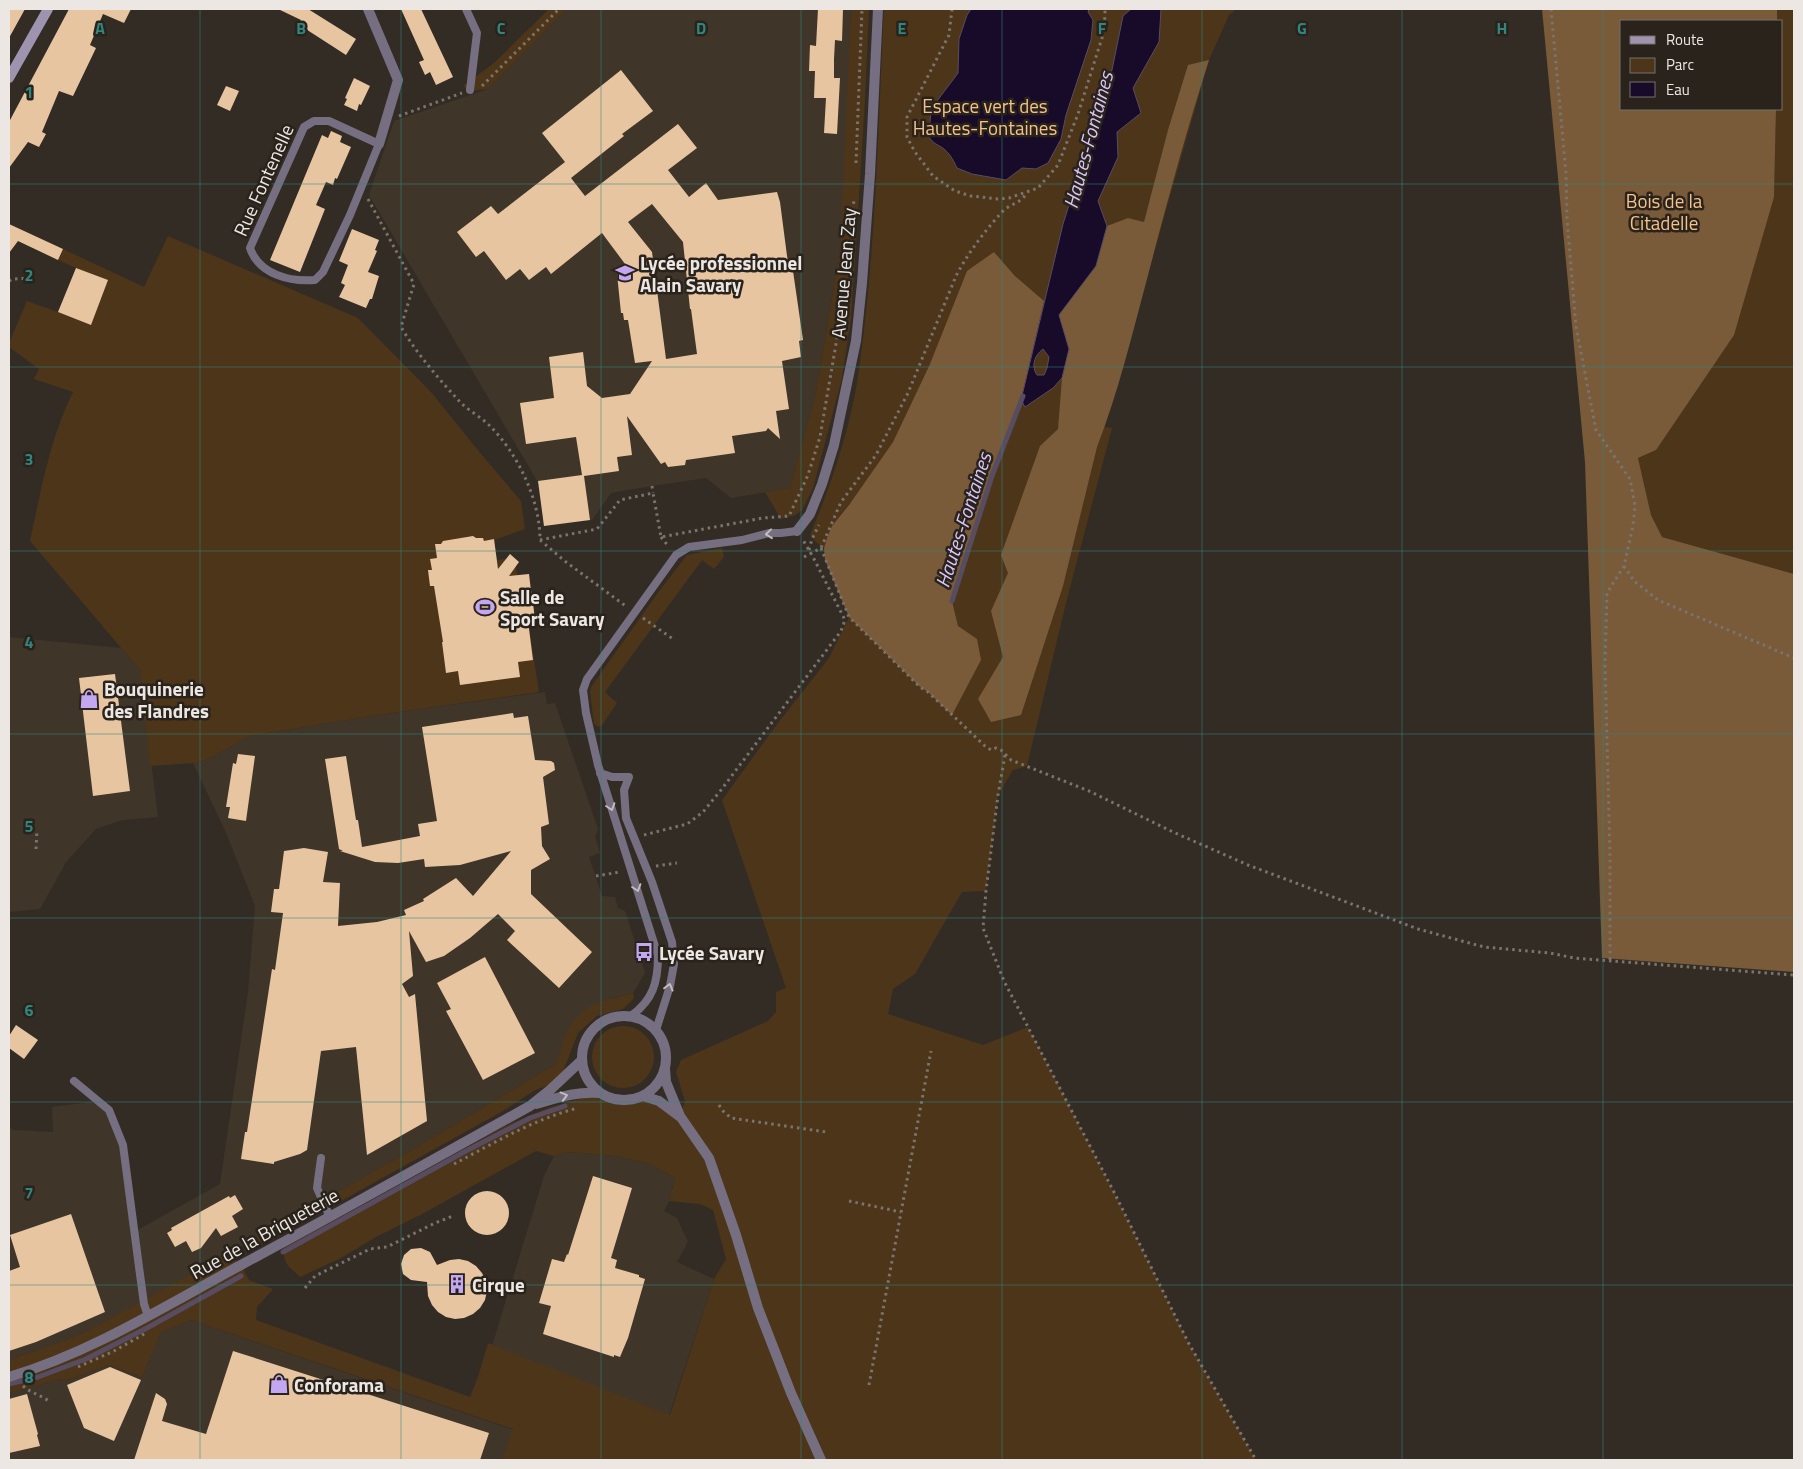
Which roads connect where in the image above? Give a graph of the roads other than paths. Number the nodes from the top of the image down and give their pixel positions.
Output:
1 (48, 9) edge
2 (368, 9) edge
3 (466, 9) edge
4 (878, 9) edge
5 (9, 78) edge
6 (470, 90) dead end
7 (379, 144) junction
8 (797, 531) joint
9 (600, 773) junction
10 (631, 1016) junction
11 (656, 1030) junction
12 (582, 1060) junction
13 (665, 1069) junction
14 (74, 1081) dead end
15 (600, 1093) junction
16 (643, 1096) junction
17 (530, 1106) junction
18 (680, 1116) junction
19 (321, 1158) dead end
20 (330, 1217) junction
21 (148, 1316) junction
22 (9, 1377) edge
23 (821, 1460) edge

1 - 5 main road
2 - 7 street, Rue Fontenelle
3 - 6 lane
4 - 8 street, Avenue Jean Zay
7 - 7 lane, Rue Fontenelle
8 -> 9 lane
9 -> 10 lane
11 -> 9 lane
10 - 11 street
10 - 12 street
11 - 13 street
12 - 15 street
12 - 17 street, Rue de la Briqueterie
13 - 16 street
13 - 18 street
14 - 21 lane
15 - 16 street
17 -> 15 street, Rue de la Briqueterie
16 - 18 street
17 - 20 street, Rue de la Briqueterie
18 - 23 street
19 - 20 lane
20 - 21 street, Rue de la Briqueterie
21 - 22 street, Rue de la Briqueterie

